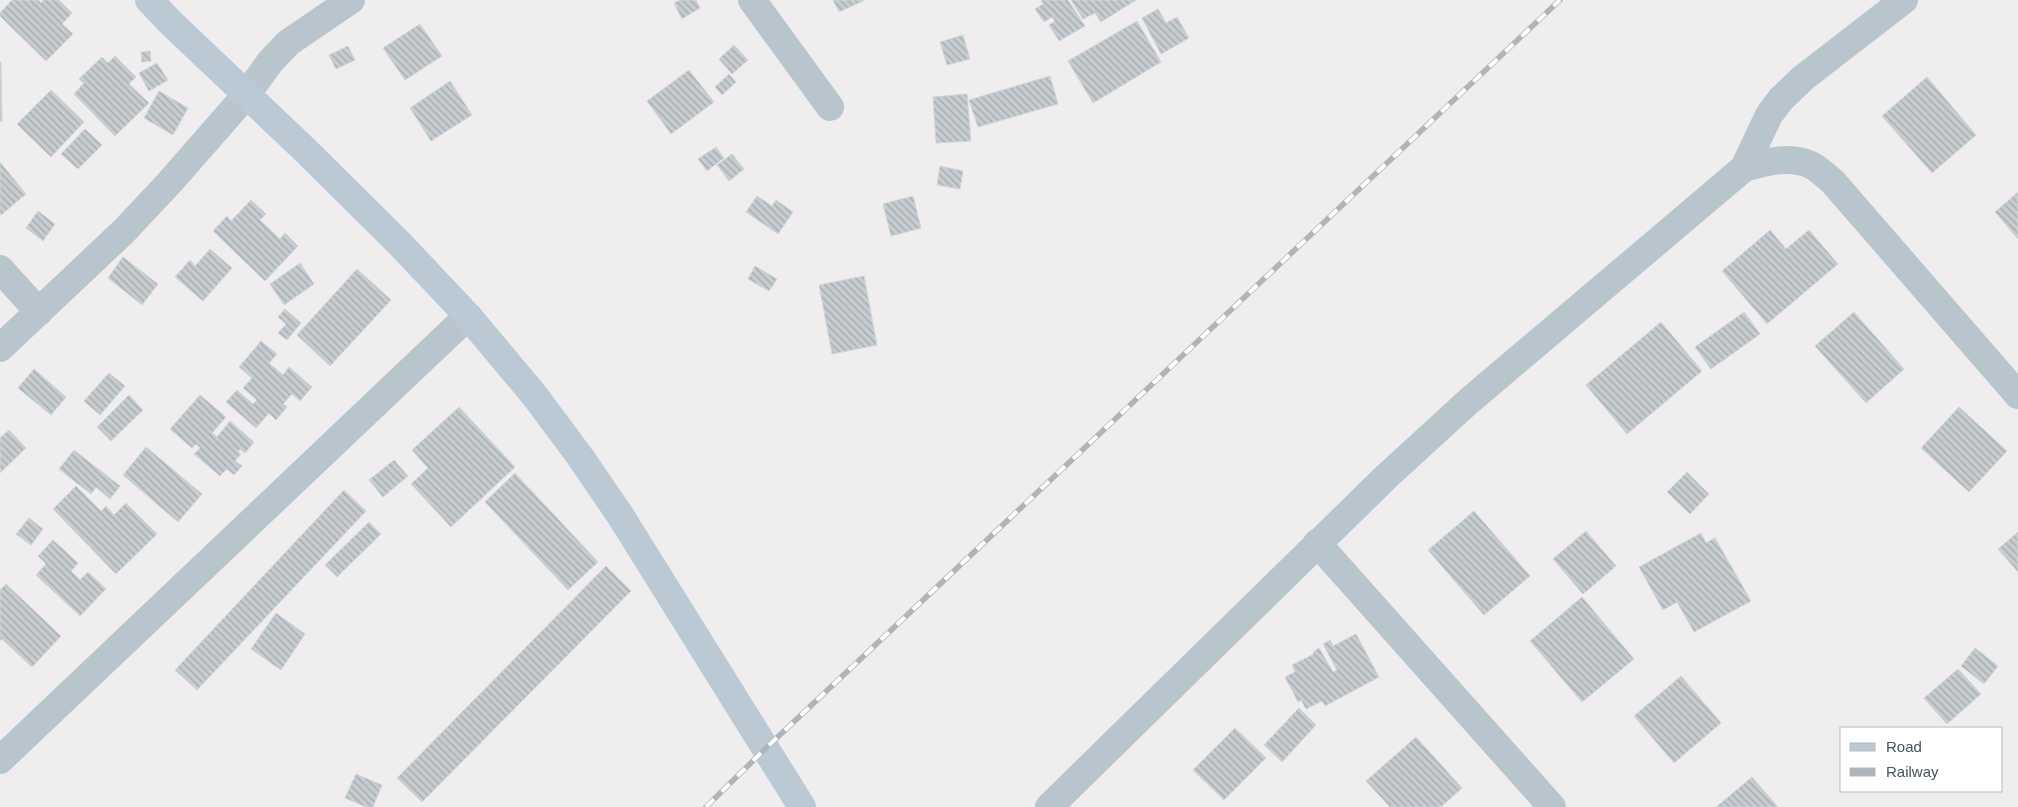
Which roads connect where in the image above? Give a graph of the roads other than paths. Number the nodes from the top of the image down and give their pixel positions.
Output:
1 (148, 0) edge
2 (351, 0) edge
3 (752, 0) edge
4 (1904, 0) edge
5 (247, 94) junction
6 (830, 107) dead end
7 (1744, 168) junction
8 (0, 269) edge
9 (39, 312) junction
10 (468, 316) junction
11 (0, 348) edge
12 (2018, 395) edge
13 (1317, 543) junction
14 (0, 760) edge
15 (802, 807) edge
16 (1048, 807) edge
17 (1552, 807) edge

1 - 5 main road
2 - 5 street
3 - 6 street
4 - 7 street
5 - 9 street
5 - 10 main road
7 - 12 street
7 - 13 street
8 - 9 street
9 - 11 street
10 - 14 street
10 - 15 main road
13 - 16 street
13 - 17 street

